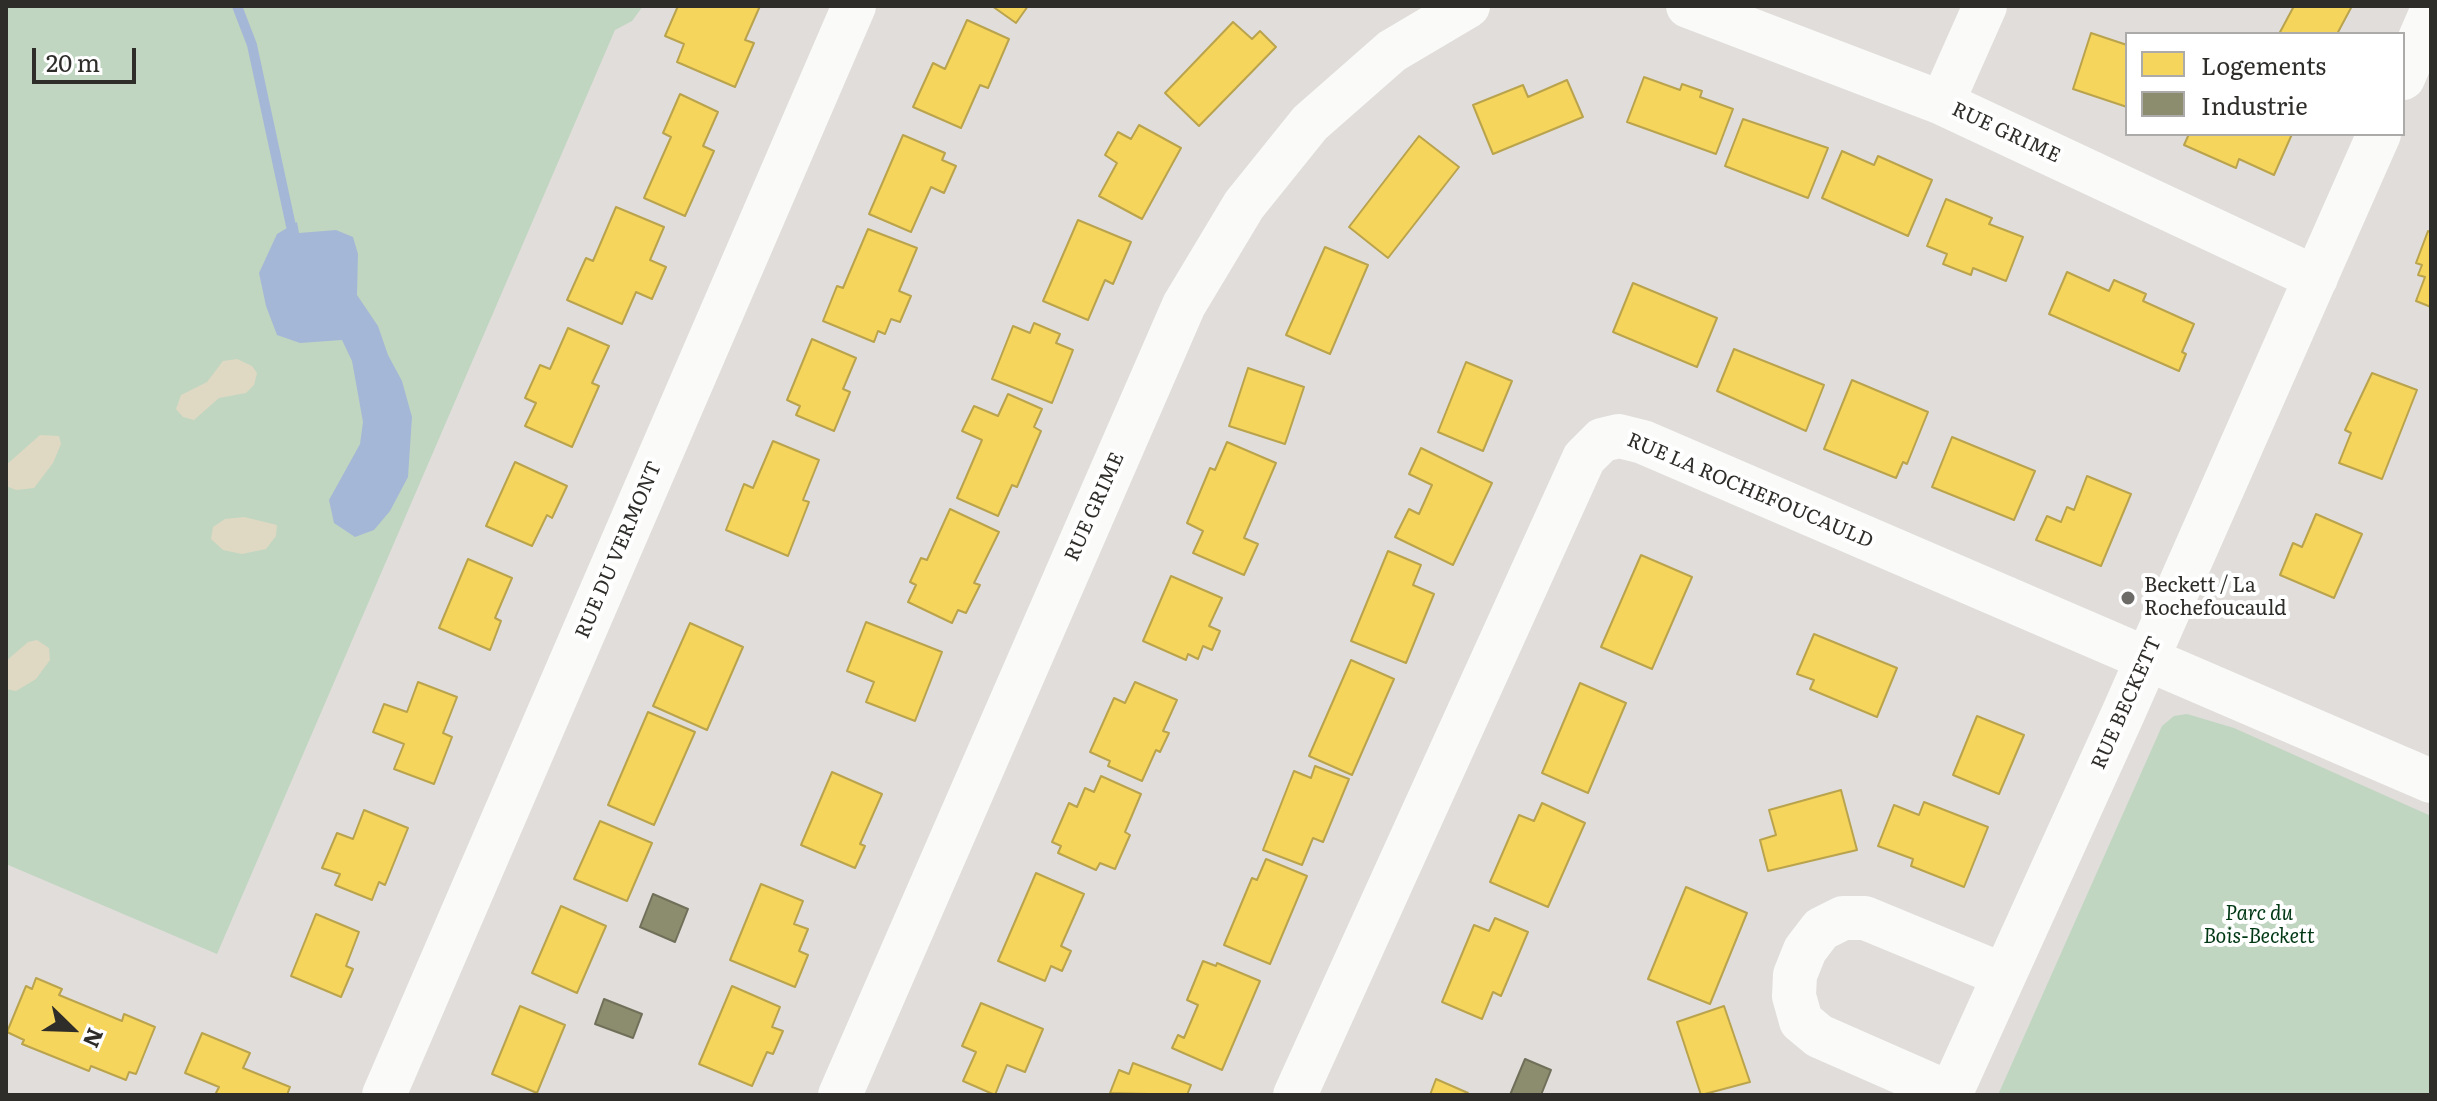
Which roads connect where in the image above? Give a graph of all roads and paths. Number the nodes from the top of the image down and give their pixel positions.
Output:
1 (854, 6) edge
2 (1468, 6) edge
3 (1688, 6) edge
4 (1985, 6) edge
5 (2431, 13) edge
6 (2405, 73) edge
7 (1942, 103) junction
8 (2378, 136) edge
9 (2316, 278) junction
10 (2146, 661) junction
11 (2431, 781) edge
12 (2003, 975) junction
13 (1950, 1094) edge
14 (384, 1095) edge
15 (840, 1095) edge
16 (1295, 1095) edge

1 - 14 street, RUE DU VERMONT
2 - 15 street, RUE GRIME
3 - 7 street, RUE GRIME
4 - 7 street
5 - 6 street
7 - 9 street, RUE GRIME
8 - 9 street, RUE BECKETT
9 - 10 street, RUE BECKETT
10 - 11 street, RUE LA ROCHEFOUCAULD
10 - 12 street, RUE BECKETT
10 - 16 street, RUE LA ROCHEFOUCAULD
12 - 13 street, RUE BECKETT
12 - 13 street

